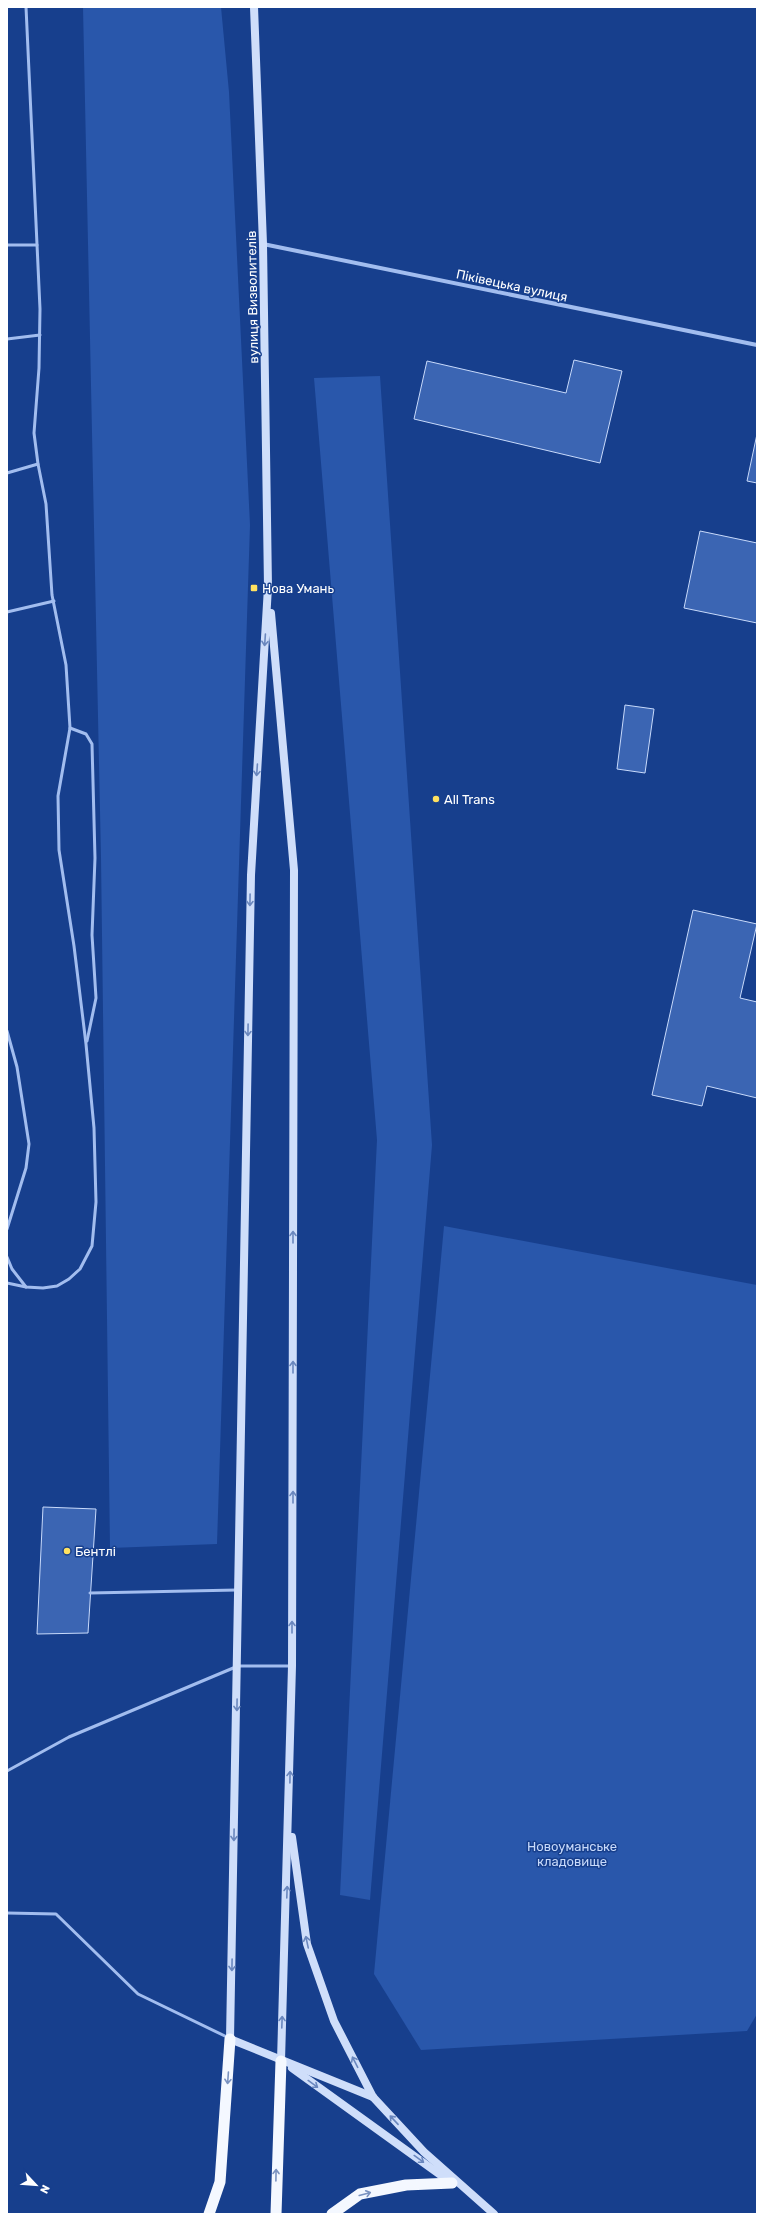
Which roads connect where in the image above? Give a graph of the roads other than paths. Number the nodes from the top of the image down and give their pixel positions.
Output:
1 (26, 7) edge
2 (254, 7) edge
3 (263, 244) junction
4 (7, 245) edge
5 (37, 245) junction
6 (40, 335) junction
7 (7, 339) edge
8 (757, 345) edge
9 (38, 464) junction
10 (7, 474) edge
11 (268, 587) junction
12 (54, 601) junction
13 (7, 612) edge
14 (70, 728) junction
15 (7, 1031) edge
16 (86, 1044) junction
17 (7, 1229) edge
18 (7, 1257) edge
19 (7, 1283) edge
20 (26, 1287) junction
21 (239, 1590) junction
22 (90, 1593) dead end
23 (238, 1666) junction
24 (292, 1666) junction
25 (7, 1771) edge
26 (289, 1816) junction
27 (7, 1913) edge
28 (230, 2039) junction
29 (281, 2061) junction
30 (373, 2097) junction
31 (452, 2183) junction
32 (209, 2214) edge
33 (276, 2214) edge
34 (332, 2214) edge
35 (494, 2214) edge

1 - 5 lane
2 - 3 main road, вулиця Визволителів
3 - 8 street, Піківецька вулиця
3 - 11 main road, вулиця Визволителів
4 - 5 lane
5 - 6 lane
6 - 7 lane
6 - 9 lane
9 - 10 lane
9 - 12 lane
11 -> 21 main road
24 -> 11 main road
12 - 13 lane
12 - 14 lane
14 - 16 lane
14 - 16 lane
15 - 17 lane
16 - 20 lane
18 - 20 lane
19 - 20 lane
21 - 22 lane
21 - 23 main road
23 - 24 lane
23 - 25 lane
23 -> 28 main road
26 -> 24 main road
29 -> 26 main road
30 -> 26 main road
27 - 28 lane
28 - 29 main road
28 -> 32 highway
29 - 30 main road
29 -> 31 main road
33 -> 29 highway
35 -> 30 main road
34 -> 31 highway
31 - 35 main road

